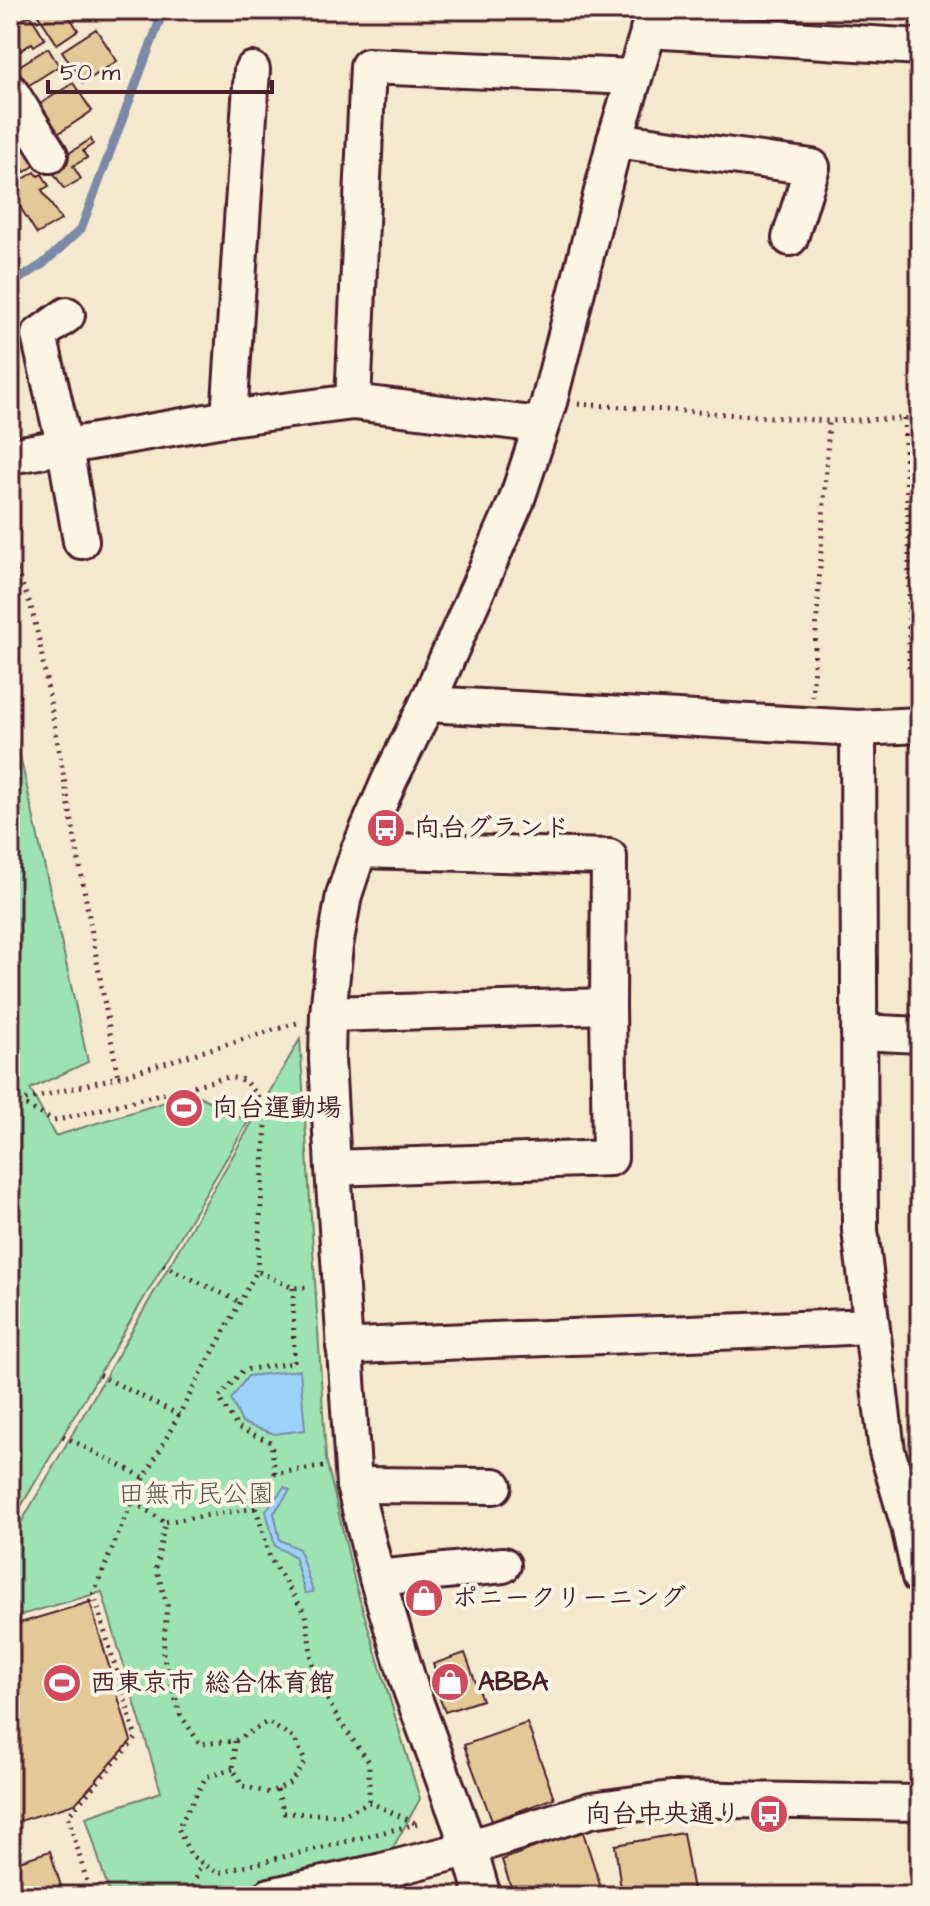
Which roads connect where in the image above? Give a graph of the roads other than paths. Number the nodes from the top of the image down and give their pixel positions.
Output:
1 (652, 20) edge
2 (920, 47) edge
3 (252, 70) dead end
4 (634, 77) junction
5 (10, 91) edge
6 (615, 140) junction
7 (50, 155) dead end
8 (790, 238) dead end
9 (67, 315) dead end
10 (353, 402) junction
11 (545, 414) junction
12 (229, 418) junction
13 (65, 448) junction
14 (10, 456) edge
15 (81, 541) dead end
16 (427, 704) junction
17 (920, 725) edge
18 (858, 728) junction
19 (359, 850) junction
20 (608, 1006) junction
21 (328, 1014) junction
22 (859, 1032) junction
23 (920, 1035) edge
24 (333, 1168) junction
25 (871, 1326) junction
26 (344, 1347) junction
27 (353, 1475) junction
28 (494, 1486) dead end
29 (914, 1527) edge
30 (503, 1565) dead end
31 (920, 1577) edge
32 (377, 1578) junction
33 (920, 1803) edge
34 (469, 1848) junction
35 (270, 1896) edge
36 (483, 1896) edge

1 - 2 street
1 - 4 street
3 - 12 street
4 - 6 street
4 - 10 street
5 - 7 street
6 - 8 street
6 - 11 street
9 - 13 street
10 - 11 street
10 - 12 street
11 - 16 street
12 - 13 street
13 - 14 street
13 - 15 street
16 - 18 street
16 - 19 street
17 - 18 street
18 - 22 street
19 - 20 street
19 - 21 street
20 - 21 street
20 - 24 street
21 - 24 street
22 - 23 street
22 - 25 street
24 - 26 street
25 - 26 street
25 - 29 street
26 - 27 street
27 - 28 street
27 - 32 street
29 - 31 street
30 - 32 street
32 - 34 street
33 - 34 street
34 - 35 street
34 - 36 street

